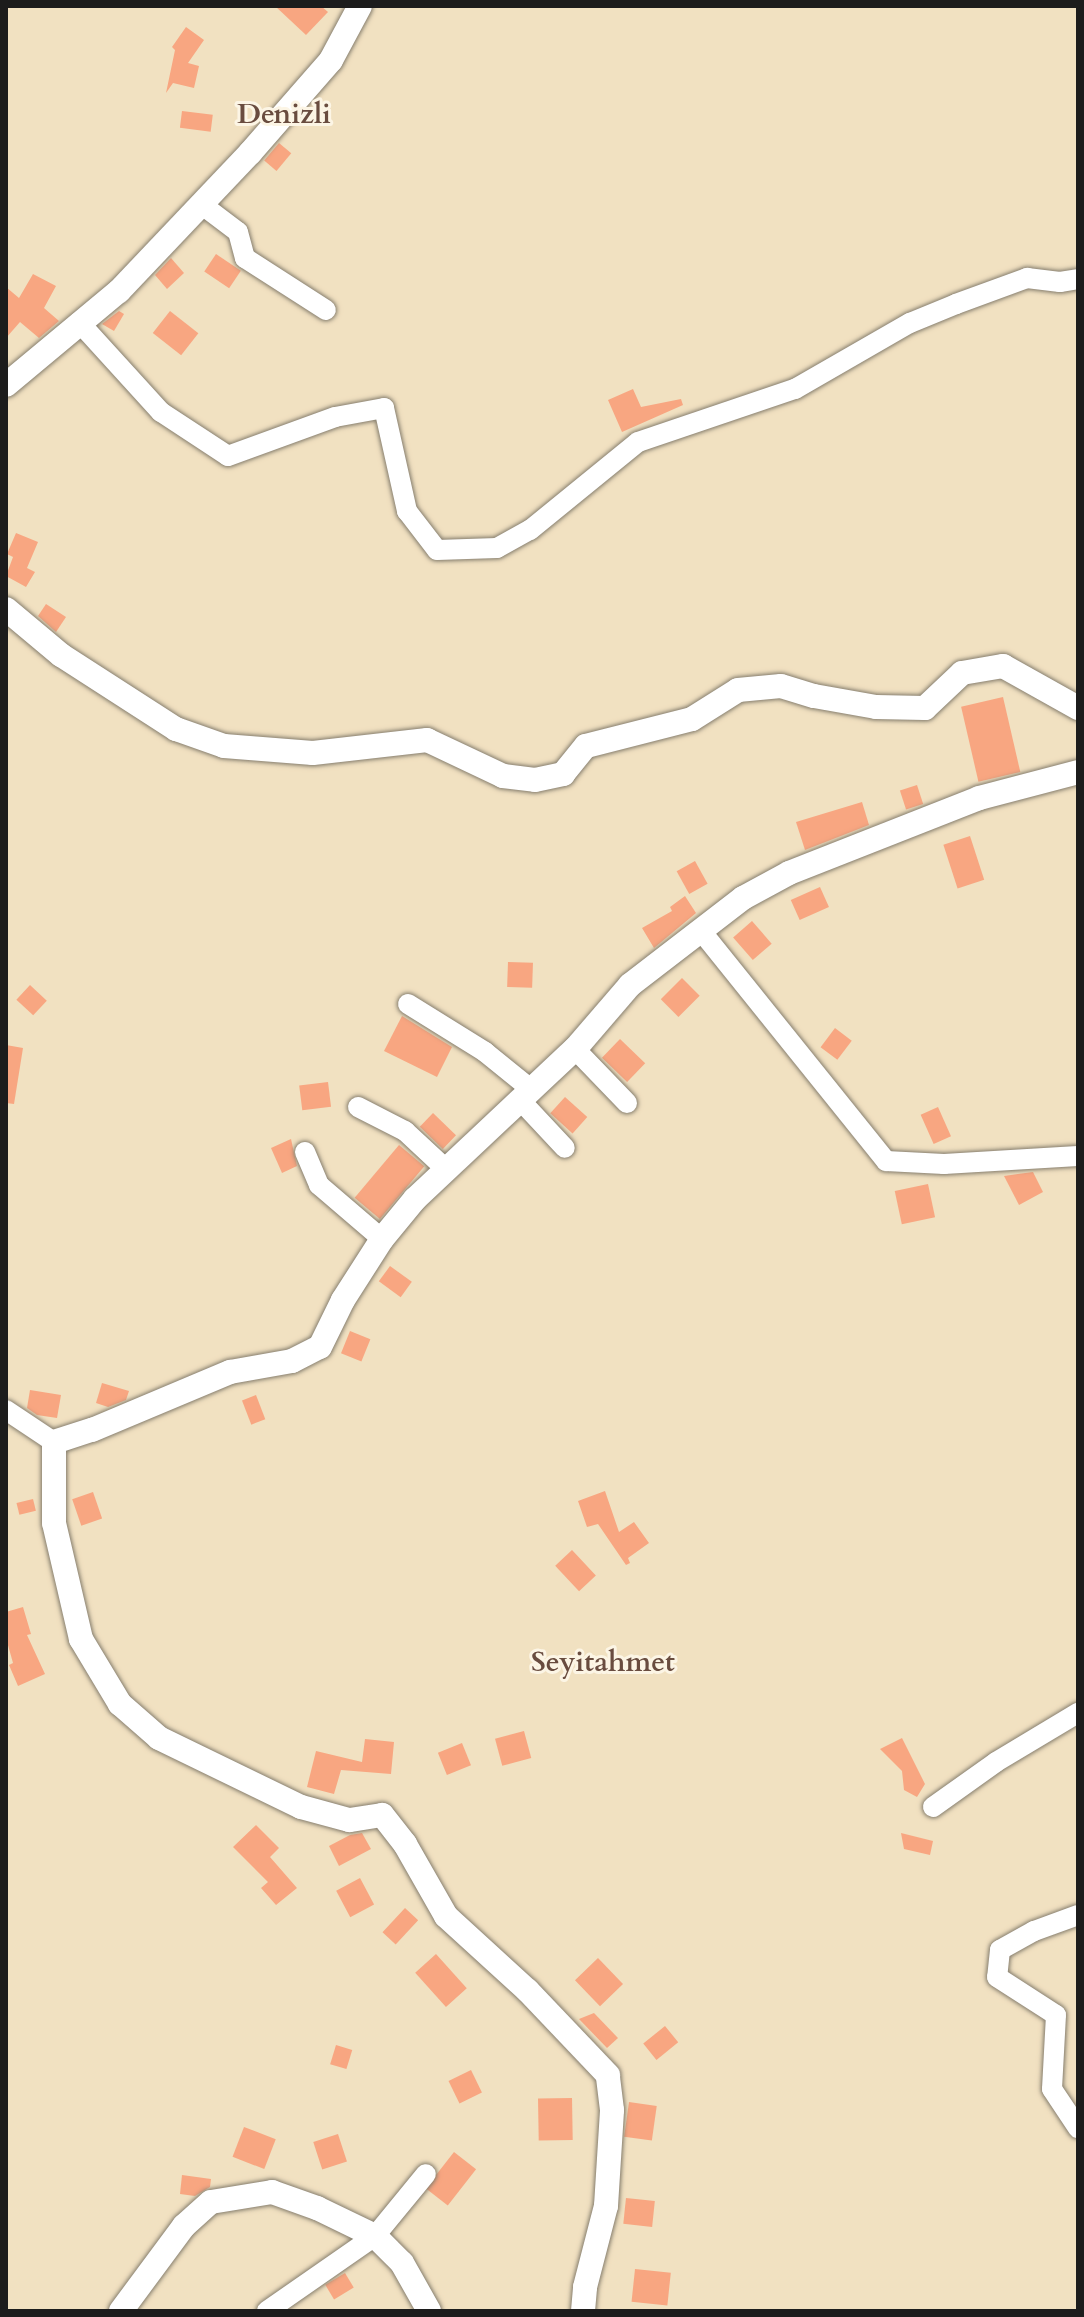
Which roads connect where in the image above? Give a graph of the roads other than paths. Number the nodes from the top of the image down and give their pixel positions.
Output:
1 (360, 6) edge
2 (201, 204) junction
3 (1078, 279) edge
4 (326, 310) dead end
5 (79, 322) junction
6 (6, 385) edge
7 (6, 609) edge
8 (1078, 708) edge
9 (1078, 772) edge
10 (702, 932) junction
11 (408, 1004) dead end
12 (575, 1049) junction
13 (526, 1095) junction
14 (627, 1103) dead end
15 (358, 1107) dead end
16 (565, 1148) dead end
17 (305, 1152) dead end
18 (1078, 1156) edge
19 (447, 1170) junction
20 (382, 1239) junction
21 (6, 1410) edge
22 (54, 1442) junction
23 (1078, 1713) edge
24 (933, 1807) dead end
25 (1078, 1915) edge
26 (1078, 2128) edge
27 (426, 2174) dead end
28 (375, 2236) junction
29 (121, 2311) edge
30 (267, 2311) edge
31 (429, 2311) edge
32 (583, 2311) edge

1 - 2 street
2 - 4 street
2 - 5 street
3 - 5 street
5 - 6 street
7 - 8 street
9 - 10 street
10 - 12 street
10 - 18 street
11 - 13 street
12 - 13 street
12 - 14 street
13 - 16 street
13 - 19 street
15 - 19 street
17 - 20 street
19 - 20 street
20 - 22 street
21 - 22 street
22 - 32 street
23 - 24 street
25 - 26 street
27 - 28 street
28 - 29 street
28 - 30 street
28 - 31 street

